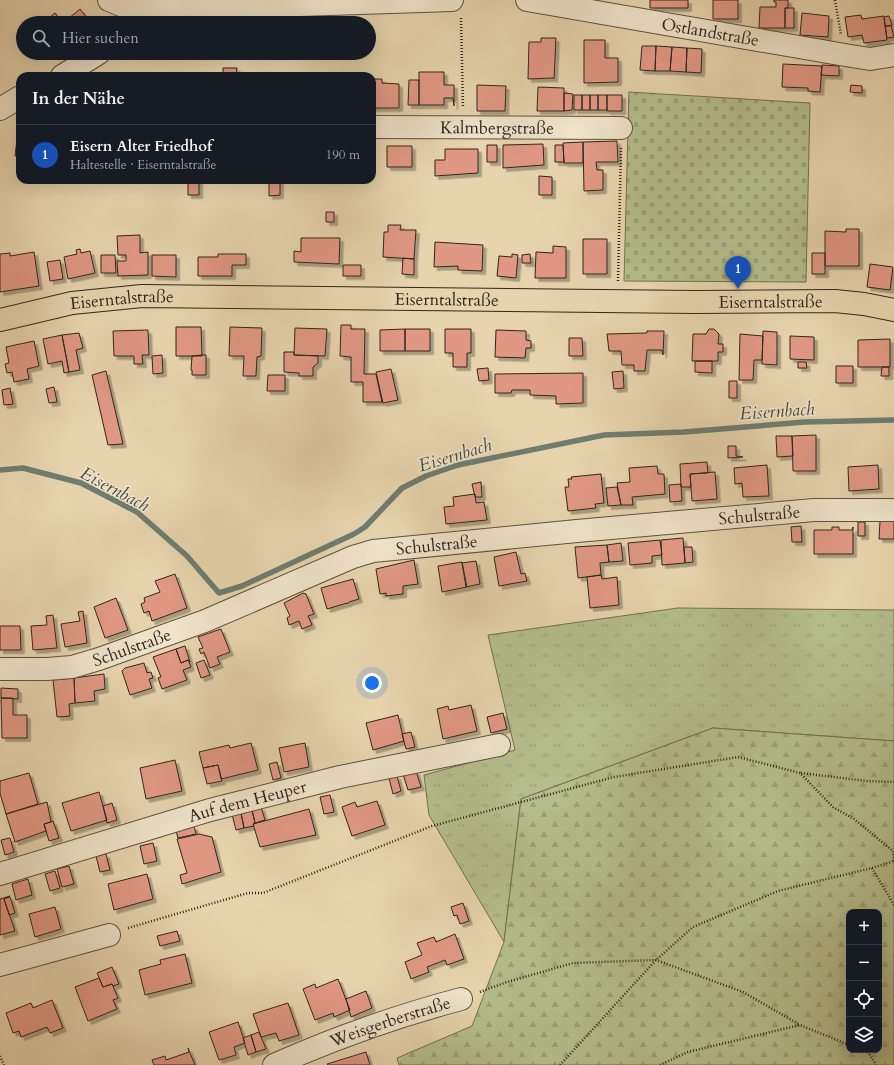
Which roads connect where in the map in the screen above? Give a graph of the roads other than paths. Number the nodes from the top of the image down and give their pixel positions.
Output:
1 (109, 0) edge
2 (527, 0) edge
3 (456, 8) edge
4 (143, 16) edge
5 (894, 55) edge
6 (88, 60) edge
7 (68, 72) edge
8 (16, 99) edge
9 (0, 109) edge
10 (16, 115) edge
11 (376, 127) edge
12 (622, 128) road end
13 (894, 310) edge
14 (0, 320) edge
15 (894, 510) edge
16 (0, 669) edge
17 (499, 745) dead end
18 (0, 874) edge
19 (108, 935) road end
20 (0, 965) edge
21 (461, 999) road end
22 (274, 1065) edge

1 - 4 street
2 - 5 street, Ostlandstraße
3 - 4 street
6 - 7 street
8 - 9 street
9 - 10 street
11 - 12 street, Kalmbergstraße
13 - 14 main road, Eiserntalstraße
15 - 16 street, Schulstraße
17 - 18 street, Auf dem Heuper
19 - 20 street
21 - 22 street, Weisgerberstraße

